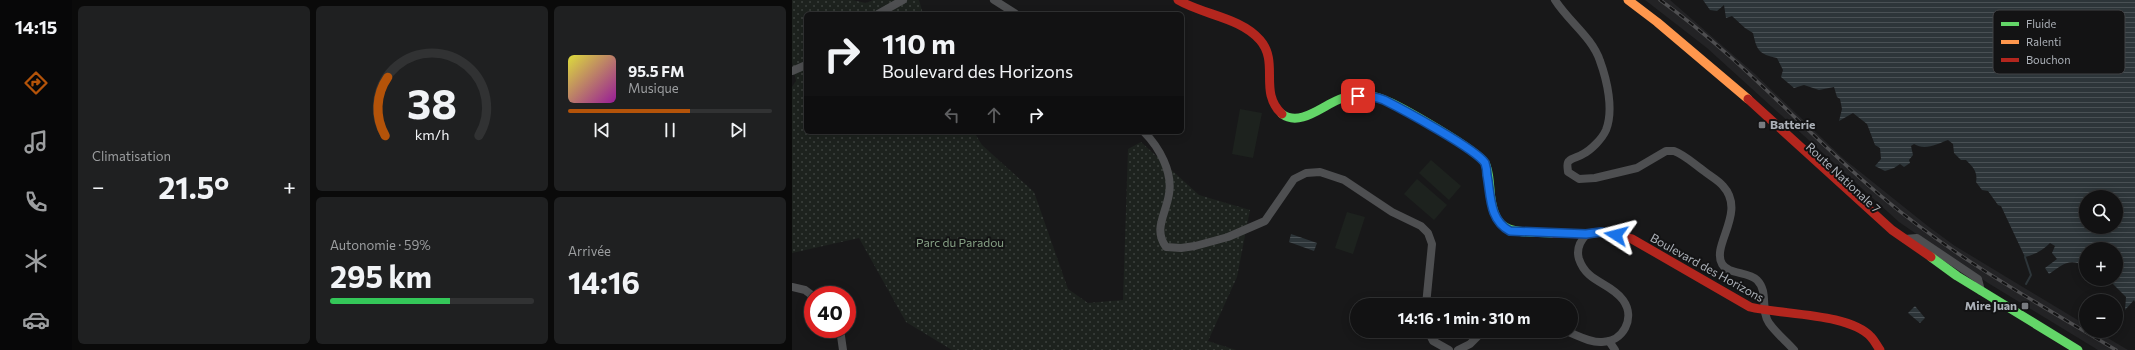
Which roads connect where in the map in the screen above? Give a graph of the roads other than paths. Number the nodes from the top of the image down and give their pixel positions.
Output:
1 (903, 0) edge
2 (994, 0) edge
3 (1178, 0) edge
4 (1555, 0) edge
5 (1619, 0) edge
6 (1628, 0) edge
7 (882, 12) edge
8 (1013, 12) edge
9 (804, 66) edge
10 (792, 71) edge
11 (1145, 134) edge
12 (1586, 234) junction
13 (1904, 239) junction
14 (792, 287) edge
15 (804, 290) edge
16 (1981, 291) junction
17 (1427, 298) edge
18 (1765, 313) junction
19 (1578, 335) edge
20 (841, 338) edge
21 (1432, 338) edge
22 (1476, 338) edge
23 (1609, 342) junction
24 (843, 350) edge
25 (1449, 350) edge
26 (1458, 350) edge
27 (1615, 350) edge
28 (1794, 350) edge
29 (1880, 350) edge
30 (2069, 350) edge
31 (2078, 350) edge

1 - 7 street
2 - 8 street
3 - 12 main road, Boulevard des Horizons
4 - 18 street
5 - 30 main road, Route Nationale 7
6 - 13 main road, Route Nationale 7
9 - 10 street
11 - 17 street
12 - 18 main road, Boulevard des Horizons
12 - 23 street
13 - 16 main road, Route Nationale 7
13 - 16 street
14 - 15 street
16 - 31 main road, Route Nationale 7
18 - 28 street
18 - 29 main road, Boulevard des Horizons
19 - 23 street
20 - 24 street
21 - 25 street
22 - 26 street
23 - 27 street

